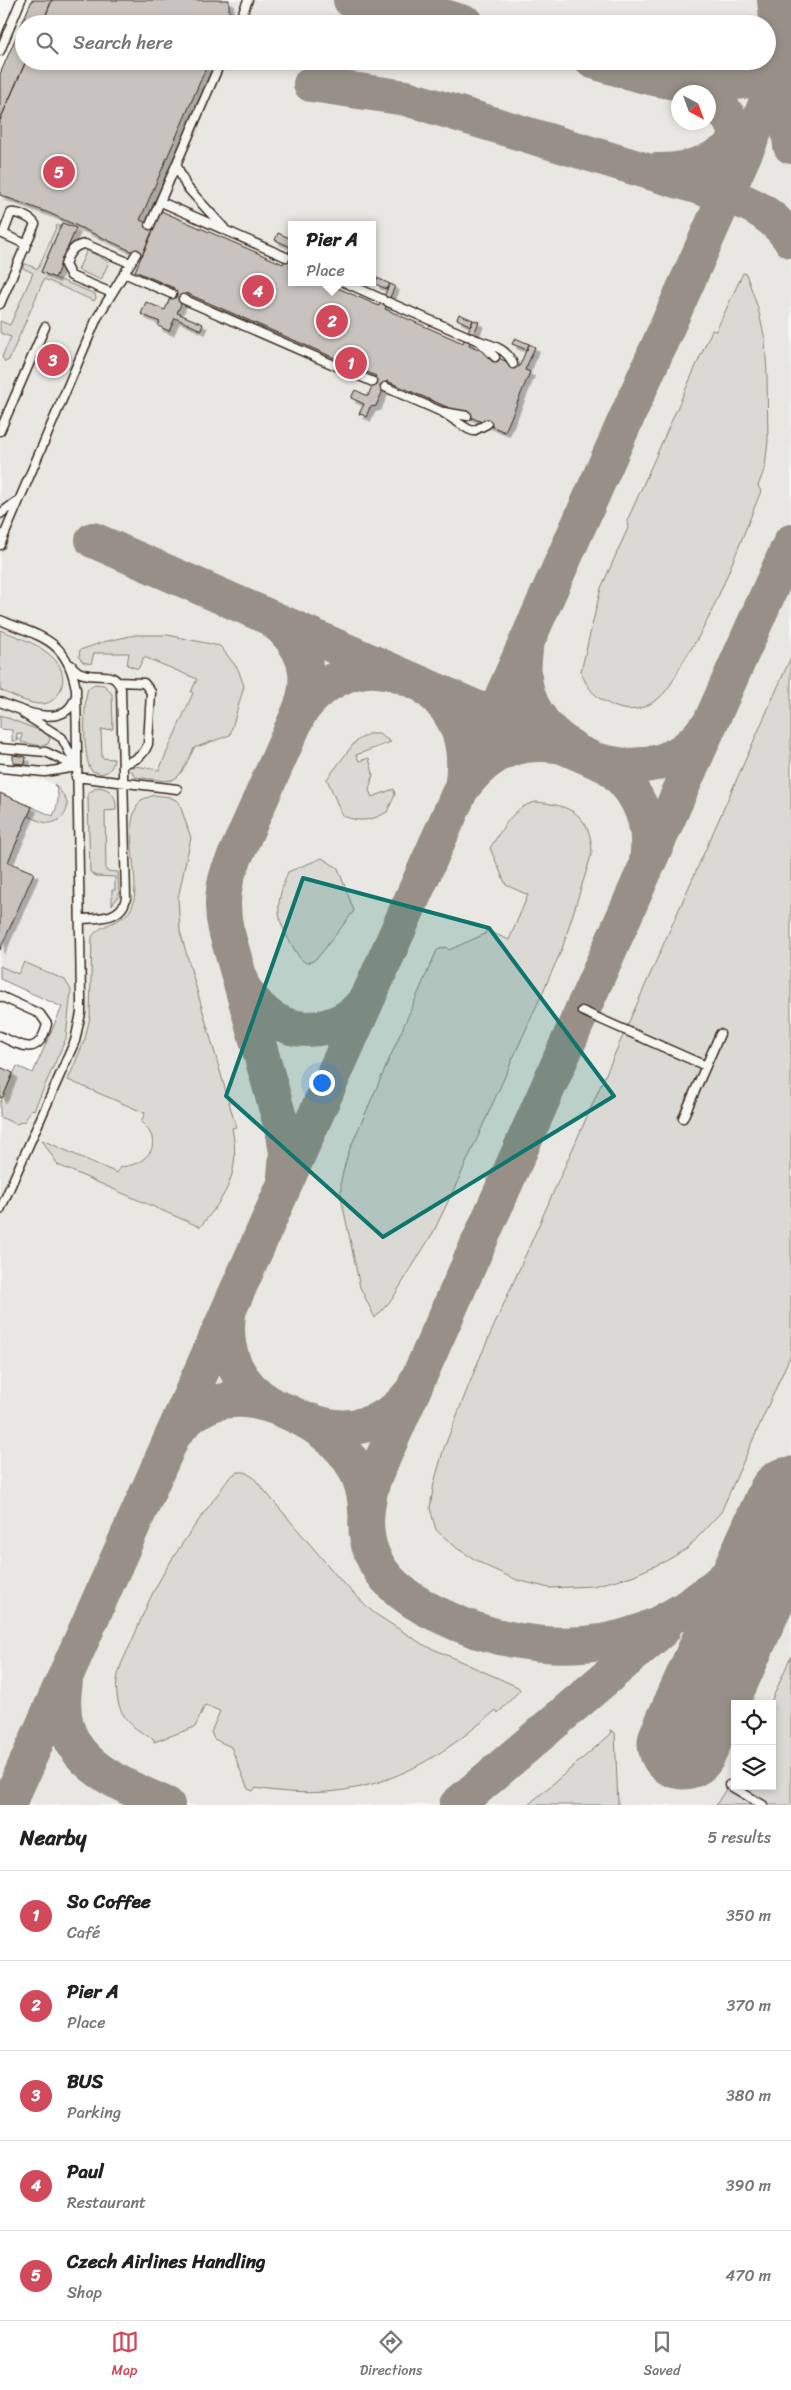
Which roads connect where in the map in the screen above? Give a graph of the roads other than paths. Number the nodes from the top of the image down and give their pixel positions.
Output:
1 (20, 0) edge
2 (248, 0) edge
3 (242, 15) edge
4 (0, 51) edge
5 (218, 70) edge
6 (177, 166) junction
7 (161, 202) junction
8 (150, 225) dead end
9 (227, 231) junction
10 (25, 248) junction
11 (136, 254) dead end
12 (286, 257) dead end
13 (130, 263) junction
14 (124, 273) junction
15 (353, 286) edge
16 (112, 293) junction
17 (172, 294) dead end
18 (183, 299) dead end
19 (0, 304) edge
20 (45, 327) dead end
21 (480, 342) junction
22 (495, 357) dead end
23 (513, 364) dead end
24 (374, 382) dead end
25 (384, 386) dead end
26 (442, 412) junction
27 (467, 416) dead end
28 (487, 424) dead end
29 (0, 431) edge
30 (20, 497) junction
31 (0, 514) edge
32 (0, 544) edge
33 (0, 620) edge
34 (70, 665) junction
35 (120, 686) junction
36 (76, 689) junction
37 (0, 702) edge
38 (16, 709) junction
39 (0, 748) edge
40 (123, 764) junction
41 (77, 767) junction
42 (0, 768) edge
43 (76, 777) junction
44 (124, 783) junction
45 (178, 790) dead end
46 (80, 919) junction
47 (0, 996) edge
48 (582, 1011) dead end
49 (720, 1034) dead end
50 (0, 1036) edge
51 (706, 1066) junction
52 (683, 1118) dead end
53 (0, 1210) edge
54 (729, 1785) dead end
55 (763, 1805) edge

1 - 4 lane
2 - 3 lane
5 - 6 lane
6 - 7 lane
6 - 9 lane
7 - 8 lane
7 - 9 lane
9 - 12 lane
10 - 10 lane
10 - 19 lane
11 - 13 lane
13 - 14 lane
13 - 16 lane
14 - 16 lane
14 - 17 lane
15 - 21 lane
16 - 30 lane
18 - 24 lane
20 - 29 lane
21 - 22 lane
21 - 23 lane
25 - 26 lane
26 - 27 lane
26 - 28 lane
30 - 31 lane
30 - 32 lane
33 - 34 lane
34 - 35 lane
34 - 36 lane
35 - 40 lane
35 - 40 lane
36 - 38 lane
36 - 41 lane
37 - 38 lane
38 - 41 lane
39 - 41 lane
40 - 44 lane
41 - 42 lane
41 - 43 lane
43 - 44 lane
43 - 46 lane
44 - 45 lane
44 - 46 lane
46 - 53 lane
47 - 50 lane
48 - 51 lane
49 - 51 lane
51 - 52 lane
54 - 55 lane

